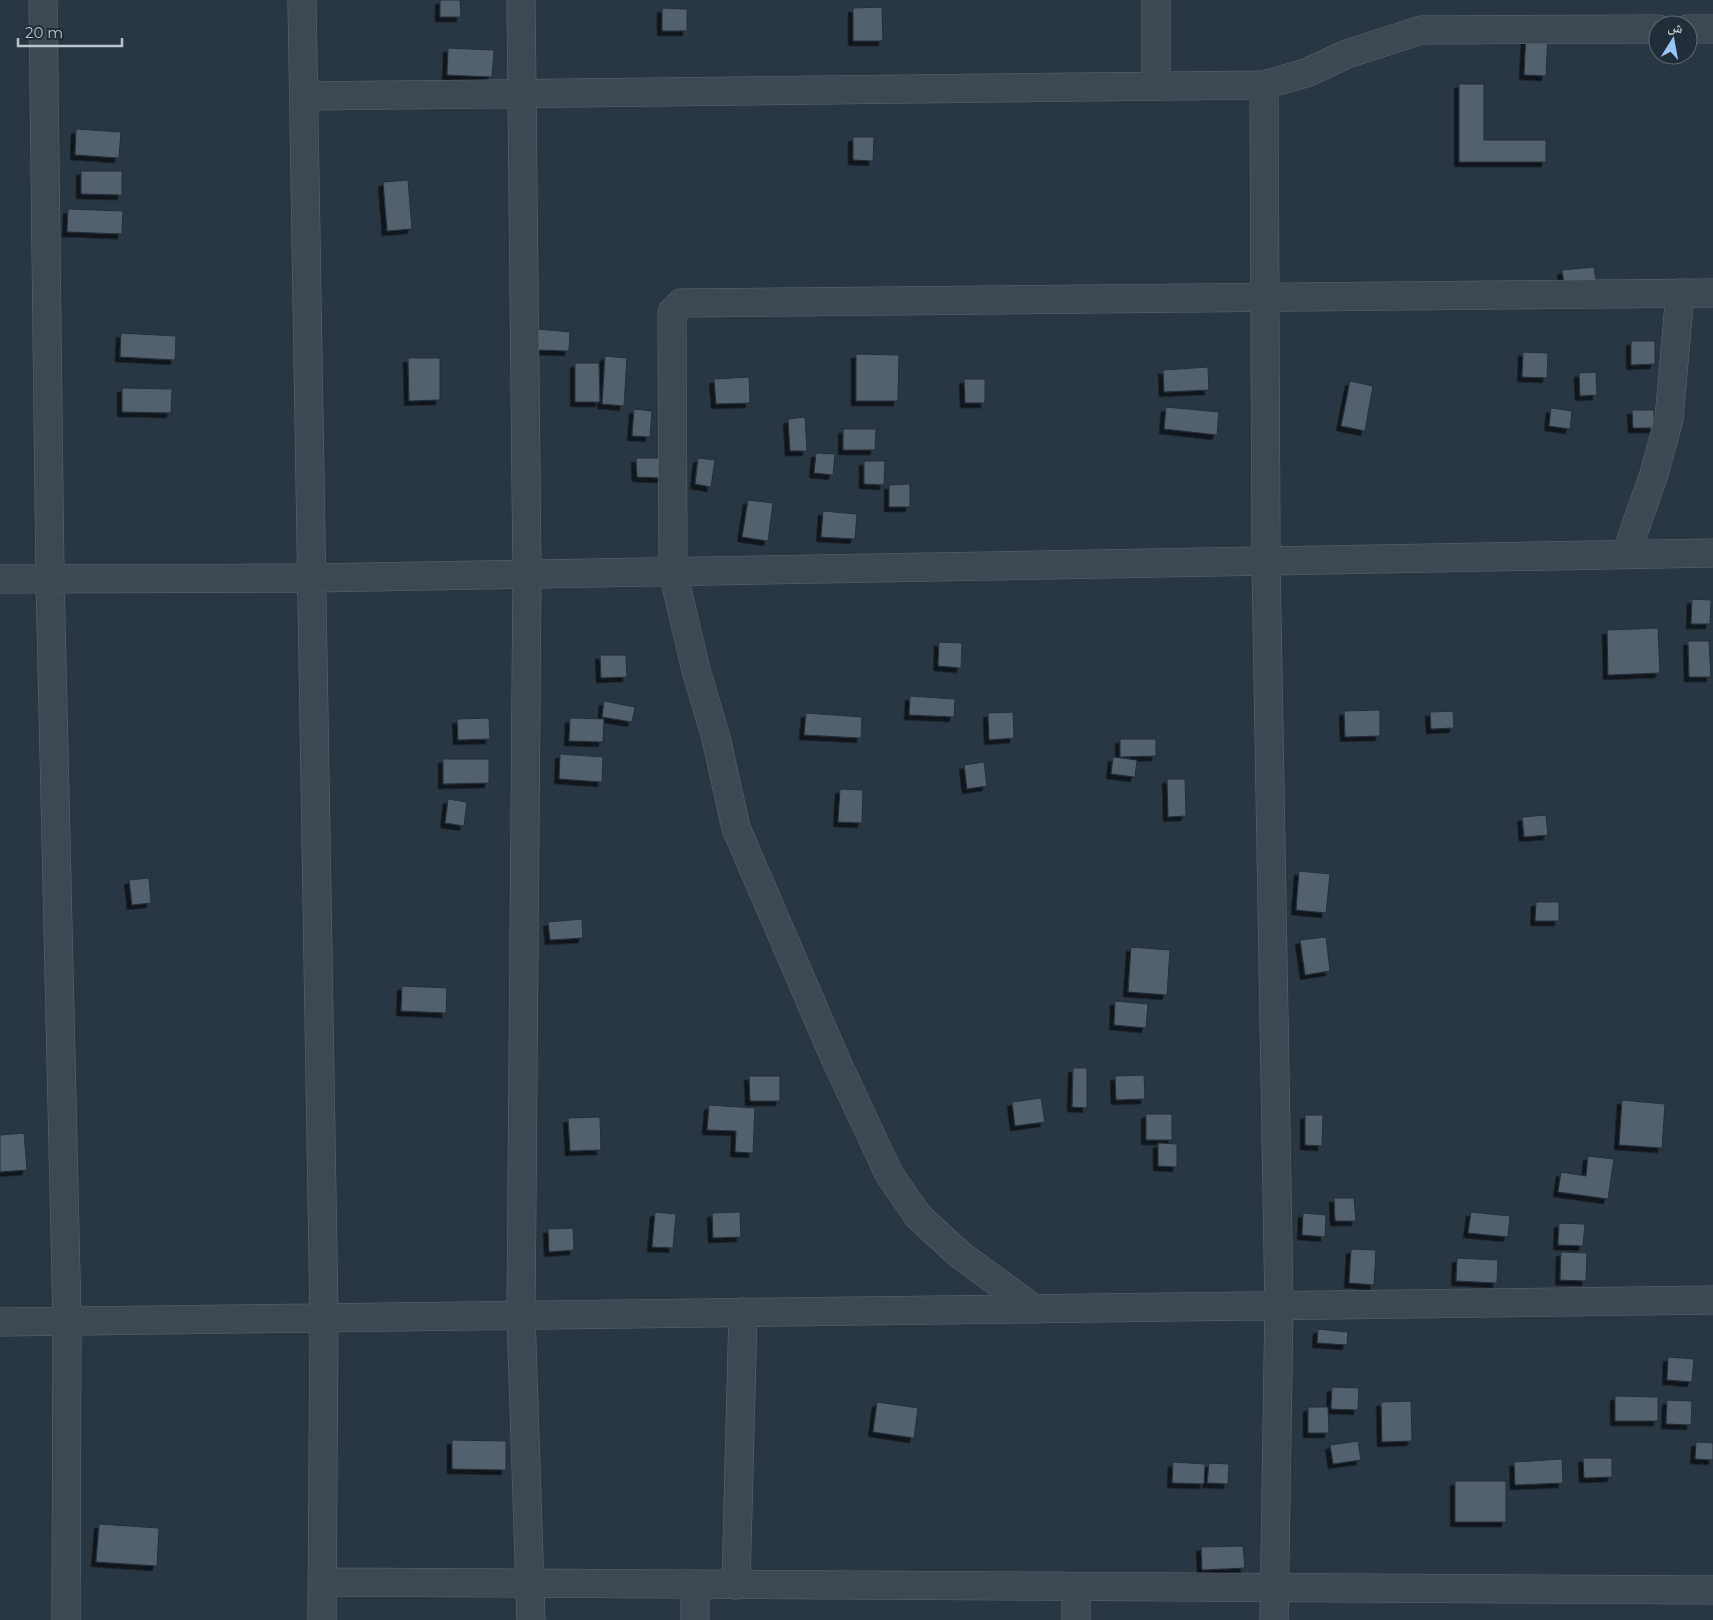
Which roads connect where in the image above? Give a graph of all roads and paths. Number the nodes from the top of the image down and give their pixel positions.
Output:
1 (43, 0) edge
2 (302, 0) edge
3 (521, 0) edge
4 (1156, 0) edge
5 (1648, 29) edge
6 (1698, 29) edge
7 (1713, 29) edge
8 (1264, 85) junction
9 (1156, 86) junction
10 (522, 92) junction
11 (305, 96) junction
12 (1680, 293) junction
13 (1713, 293) edge
14 (1264, 297) junction
15 (1713, 552) edge
16 (1626, 554) junction
17 (1266, 561) junction
18 (673, 572) junction
19 (527, 573) junction
20 (50, 578) junction
21 (313, 578) junction
22 (0, 579) edge
23 (1713, 1300) edge
24 (1279, 1305) junction
25 (1034, 1308) junction
26 (743, 1312) junction
27 (521, 1315) junction
28 (324, 1317) junction
29 (67, 1321) junction
30 (0, 1322) edge
31 (323, 1582) junction
32 (532, 1583) junction
33 (695, 1584) junction
34 (736, 1585) junction
35 (1076, 1586) junction
36 (1274, 1587) junction
37 (1713, 1590) edge
38 (66, 1620) edge
39 (322, 1620) edge
40 (532, 1620) edge
41 (695, 1620) edge
42 (1076, 1620) edge
43 (1274, 1620) edge

1 - 20 street
2 - 11 street
3 - 10 street
4 - 9 street
5 - 8 street
6 - 7 street
8 - 9 street
8 - 14 street
9 - 10 street
10 - 11 street
10 - 19 street
11 - 21 street
12 - 13 street
12 - 14 street
12 - 16 street
14 - 17 street
14 - 18 street
15 - 16 street
16 - 17 street
17 - 18 street
17 - 24 street
18 - 19 street
18 - 25 street
19 - 21 street
19 - 27 street
20 - 21 street
20 - 22 street
20 - 29 street
21 - 28 street
23 - 24 street
24 - 25 street
24 - 36 street
25 - 26 street
26 - 27 street
26 - 34 street
27 - 28 street
27 - 32 street
28 - 29 street
28 - 31 street
29 - 30 street
29 - 38 street
31 - 32 street
31 - 39 street
32 - 33 street
32 - 40 street
33 - 34 street
33 - 41 street
34 - 35 street
35 - 36 street
35 - 42 street
36 - 37 street
36 - 43 street

